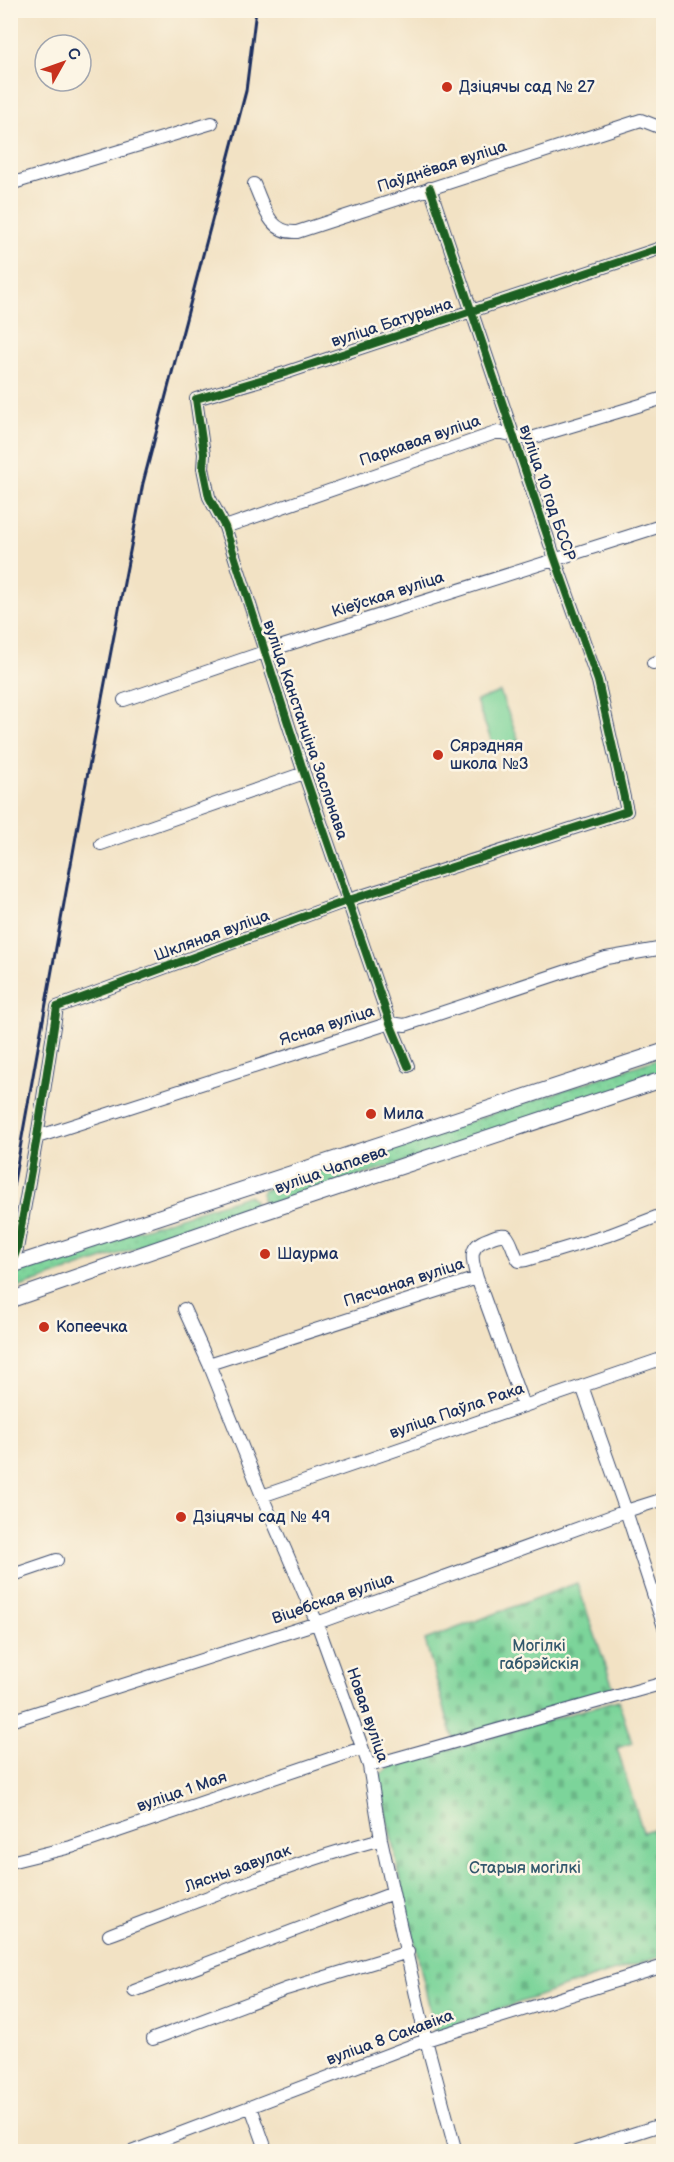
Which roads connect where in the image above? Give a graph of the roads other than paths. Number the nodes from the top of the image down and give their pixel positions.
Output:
1 (212, 123) dead end
2 (663, 129) edge
3 (10, 183) edge
4 (254, 184) dead end
5 (430, 188) junction
6 (663, 247) edge
7 (472, 310) junction
8 (663, 398) edge
9 (196, 399) joint
10 (513, 436) junction
11 (663, 525) edge
12 (225, 527) junction
13 (555, 560) junction
14 (264, 652) junction
15 (124, 700) dead end
16 (304, 773) junction
17 (627, 811) joint
18 (101, 844) dead end
19 (349, 900) junction
20 (663, 948) edge
21 (390, 1023) junction
22 (663, 1052) edge
23 (408, 1066) dead end
24 (663, 1079) edge
25 (37, 1137) junction
26 (663, 1214) edge
27 (11, 1266) edge
28 (477, 1278) junction
29 (10, 1300) edge
30 (184, 1309) dead end
31 (663, 1358) edge
32 (209, 1364) junction
33 (582, 1386) junction
34 (523, 1405) junction
35 (262, 1496) junction
36 (663, 1499) edge
37 (626, 1511) junction
38 (57, 1560) dead end
39 (10, 1576) edge
40 (317, 1623) junction
41 (663, 1627) edge
42 (663, 1683) edge
43 (10, 1720) edge
44 (362, 1748) junction
45 (369, 1766) junction
46 (381, 1839) junction
47 (10, 1862) edge
48 (393, 1893) junction
49 (109, 1935) dead end
50 (408, 1952) junction
51 (663, 1966) edge
52 (134, 1991) dead end
53 (153, 2039) dead end
54 (426, 2040) junction
55 (250, 2107) junction
56 (663, 2124) edge
57 (131, 2151) edge
58 (267, 2151) edge
59 (456, 2151) edge
60 (576, 2151) edge

1 - 3 street
2 - 5 street, Паўднёвая вуліца
4 - 5 street, Паўднёвая вуліца
5 - 7 street, вуліца 10 год БССР
6 - 7 street, вуліца Батурына
7 - 9 street, вуліца Батурына
7 - 10 street, вуліца 10 год БССР
8 - 10 street, Паркавая вуліца
9 - 12 street, вуліца Канстанціна Заслонава
10 - 12 street, Паркавая вуліца
10 - 13 street, вуліца 10 год БССР
11 - 13 street, Кіеўская вуліца
12 - 14 street, вуліца Канстанціна Заслонава
13 - 14 street, Кіеўская вуліца
13 - 17 street, вуліца 10 год БССР
14 - 15 street, Кіеўская вуліца
14 - 16 street, вуліца Канстанціна Заслонава
16 - 18 street
16 - 19 street, вуліца Канстанціна Заслонава
17 - 19 street, Шкляная вуліца
19 - 21 street, вуліца Канстанціна Заслонава
19 - 25 street, Шкляная вуліца
20 - 21 street, Ясная вуліца
21 - 23 street, вуліца Канстанціна Заслонава
21 - 25 street, Ясная вуліца
22 - 27 main road, вуліца Чапаева
24 - 29 main road, вуліца Чапаева
25 - 27 street, Шкляная вуліца
26 - 28 street, Пясчаная вуліца
28 - 32 street, Пясчаная вуліца
28 - 34 street
30 - 32 street, Новая вуліца
31 - 33 street, вуліца Паўла Рака
32 - 35 street, Новая вуліца
33 - 34 street, вуліца Паўла Рака
33 - 37 street
34 - 35 street, вуліца Паўла Рака
35 - 40 street, Новая вуліца
36 - 37 street, Віцебская вуліца
37 - 40 street, Віцебская вуліца
37 - 41 street
38 - 39 street
40 - 43 street, Віцебская вуліца
40 - 44 street, Новая вуліца
42 - 45 street
44 - 45 street, Новая вуліца
44 - 47 street, вуліца 1 Мая
45 - 46 street, Новая вуліца
46 - 48 street, Новая вуліца
46 - 49 street, Лясны завулак
48 - 50 street, Новая вуліца
48 - 52 street
50 - 53 street
50 - 54 street, Новая вуліца
51 - 54 street, вуліца 8 Сакавіка
54 - 55 street, вуліца 8 Сакавіка
54 - 59 street, Новая вуліца
55 - 57 street, вуліца 8 Сакавіка
55 - 58 street
56 - 60 street

